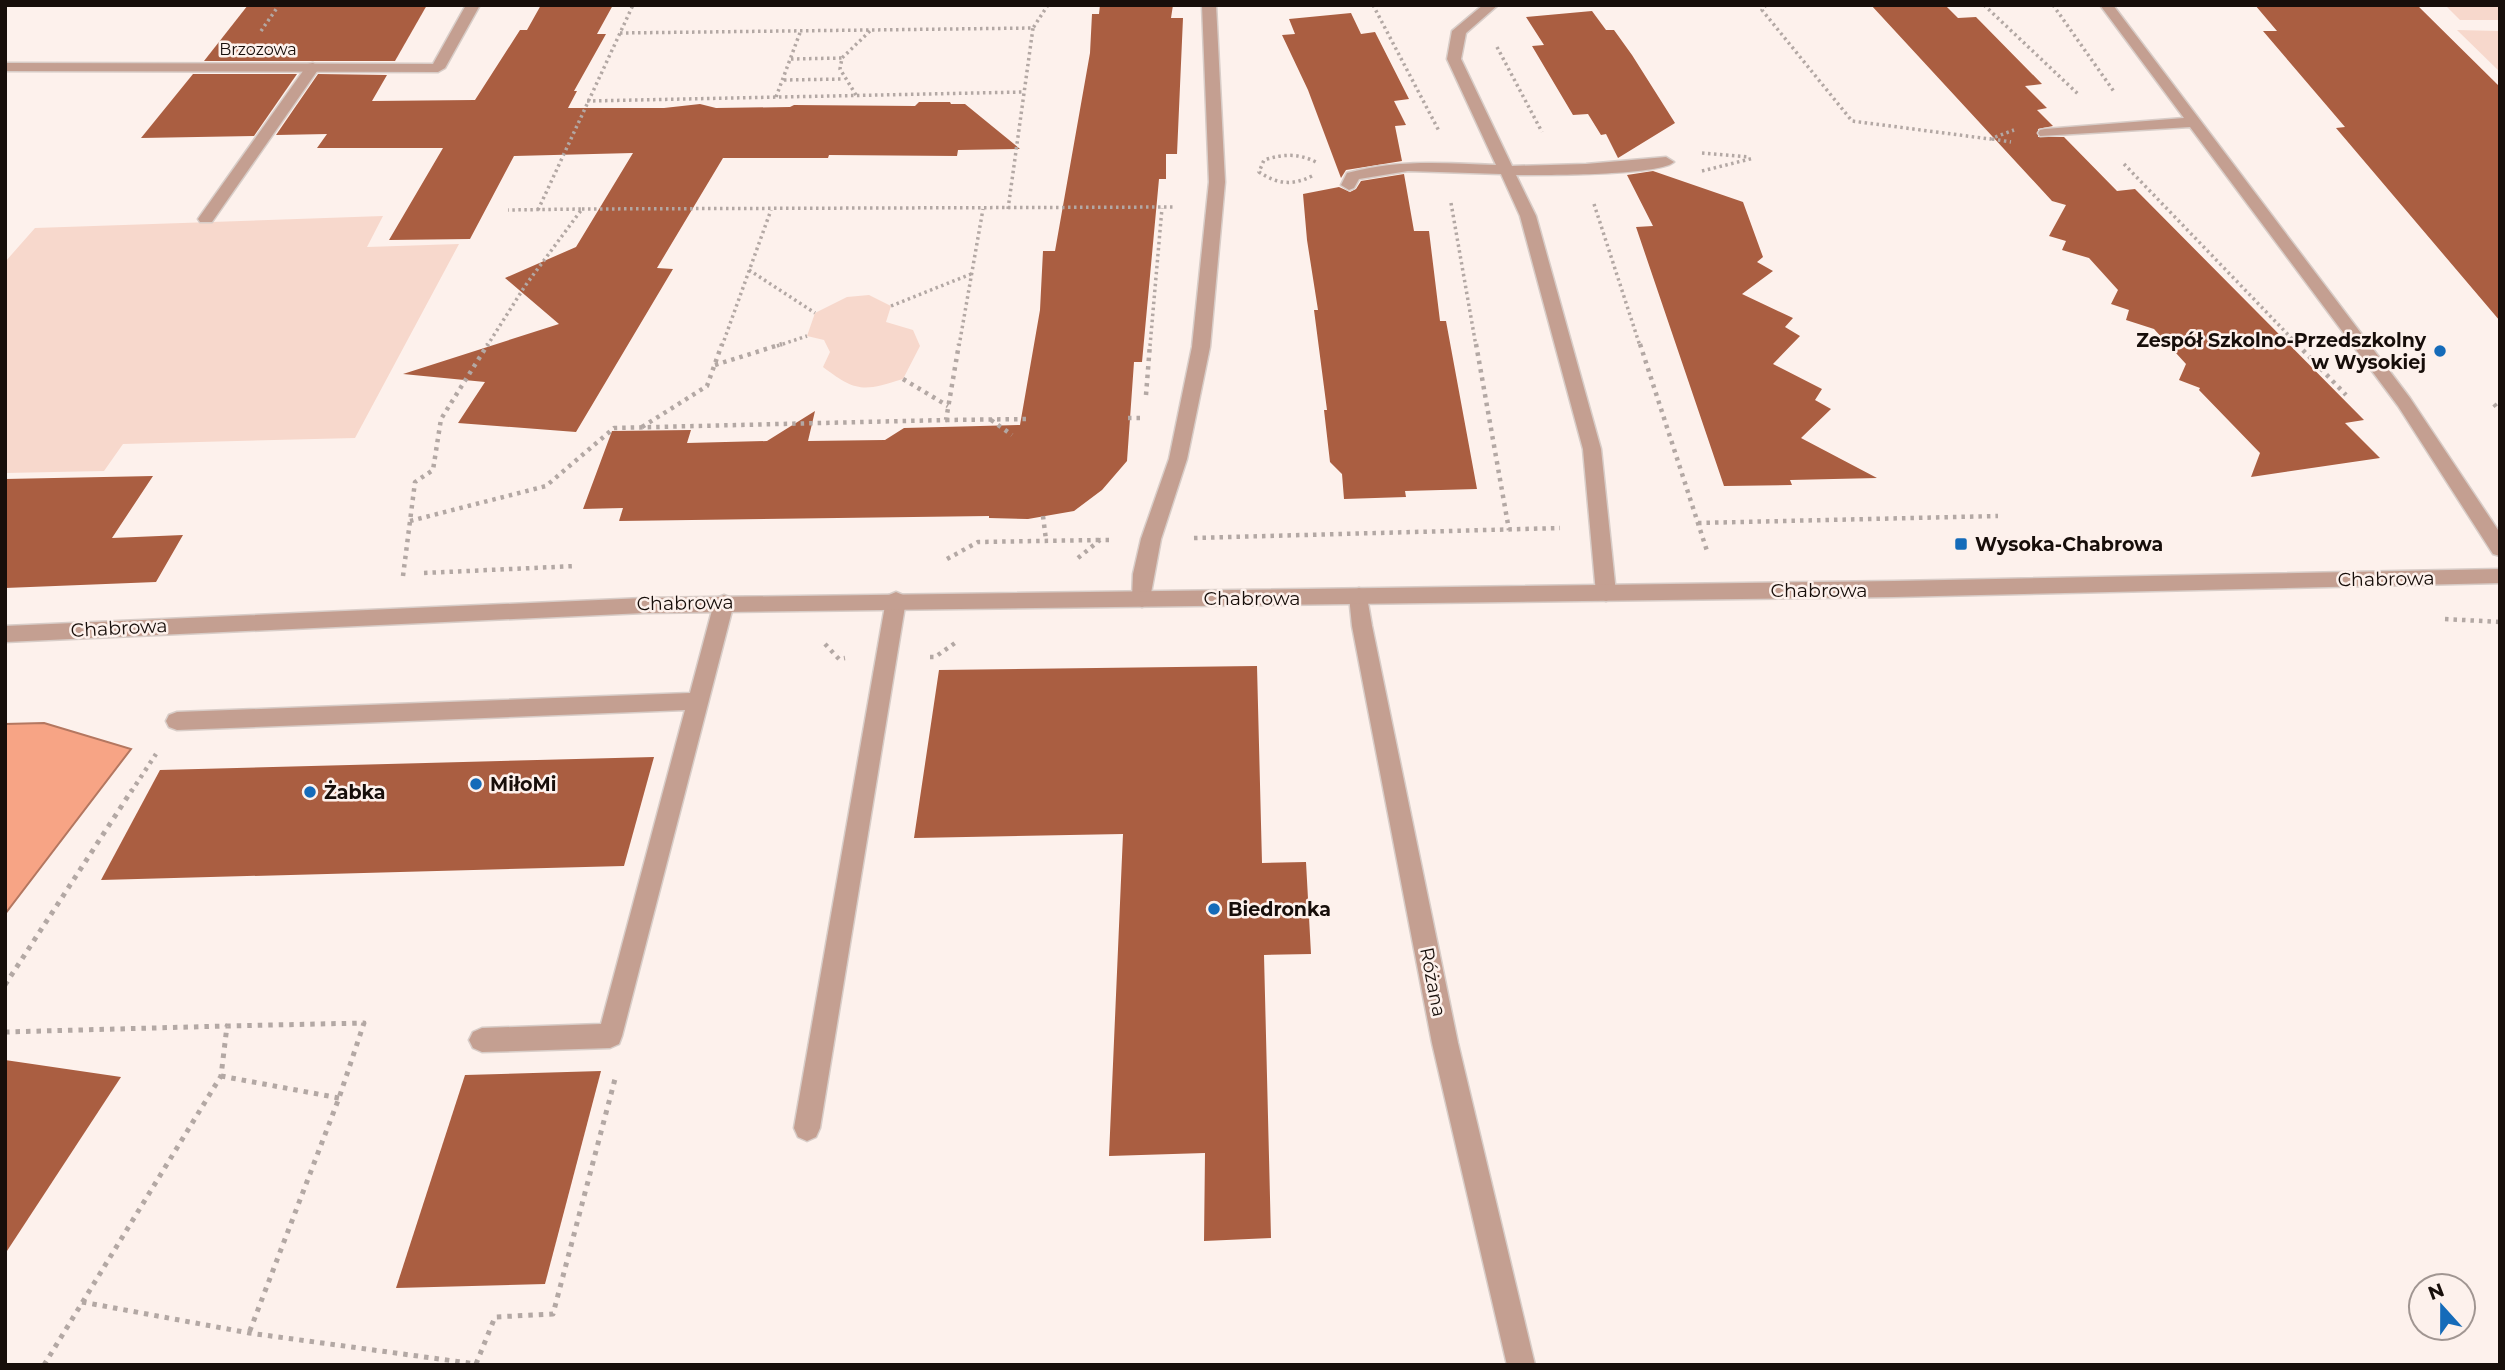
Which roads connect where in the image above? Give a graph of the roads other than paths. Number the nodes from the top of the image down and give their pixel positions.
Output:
1 (473, 5) edge
2 (1209, 5) edge
3 (1492, 5) edge
4 (2106, 5) edge
5 (313, 66) junction
6 (5, 67) edge
7 (2193, 122) junction
8 (2045, 133) dead end
9 (1666, 162) dead end
10 (1507, 170) junction
11 (1349, 185) dead end
12 (206, 219) dead end
13 (2500, 549) edge
14 (2500, 576) edge
15 (1606, 593) junction
16 (1359, 596) junction
17 (1142, 599) junction
18 (896, 600) junction
19 (724, 603) junction
20 (5, 634) edge
21 (698, 701) junction
22 (177, 721) road end
23 (482, 1040) dead end
24 (807, 1128) dead end
25 (1521, 1365) edge

1 - 5 street, Brzozowa
2 - 17 street
3 - 10 street
4 - 7 street
5 - 6 street, Brzozowa
5 - 12 street
7 - 8 street
7 - 13 street
9 - 10 street
10 - 11 street
10 - 15 street
14 - 15 street, Chabrowa
15 - 16 street, Chabrowa
16 - 17 street, Chabrowa
16 - 25 street, Różana
17 - 18 street, Chabrowa
18 - 19 street, Chabrowa
18 - 24 street
19 - 20 street, Chabrowa
19 - 21 street
21 - 22 street
21 - 23 street

